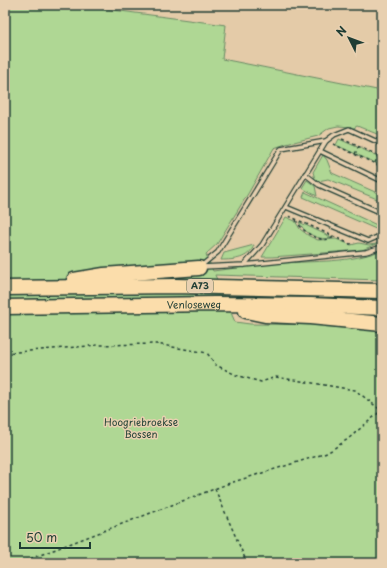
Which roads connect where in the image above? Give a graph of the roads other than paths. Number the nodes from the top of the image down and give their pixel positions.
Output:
1 (326, 141) junction
2 (382, 144) edge
3 (320, 150) junction
4 (305, 174) junction
5 (382, 181) edge
6 (286, 207) junction
7 (382, 213) edge
8 (382, 235) edge
9 (382, 247) edge
10 (244, 265) junction
11 (199, 268) junction
12 (12, 288) edge
13 (382, 291) edge
14 (215, 304) junction
15 (5, 307) edge
16 (382, 308) edge
17 (382, 324) edge

1 - 2 lane, A73
1 - 3 lane, A73
1 - 11 lane, A73
3 - 4 lane, A73
3 - 5 lane
4 - 6 lane, A73
4 - 7 lane
6 - 8 lane
6 - 10 lane, A73
9 - 10 lane, A73
10 - 11 lane, A73
11 - 12 highway, A73
12 - 13 highway, Venloseweg / A73
14 - 15 highway, Venloseweg / A73
14 - 16 highway, Venloseweg / A73
14 - 17 highway, A73

